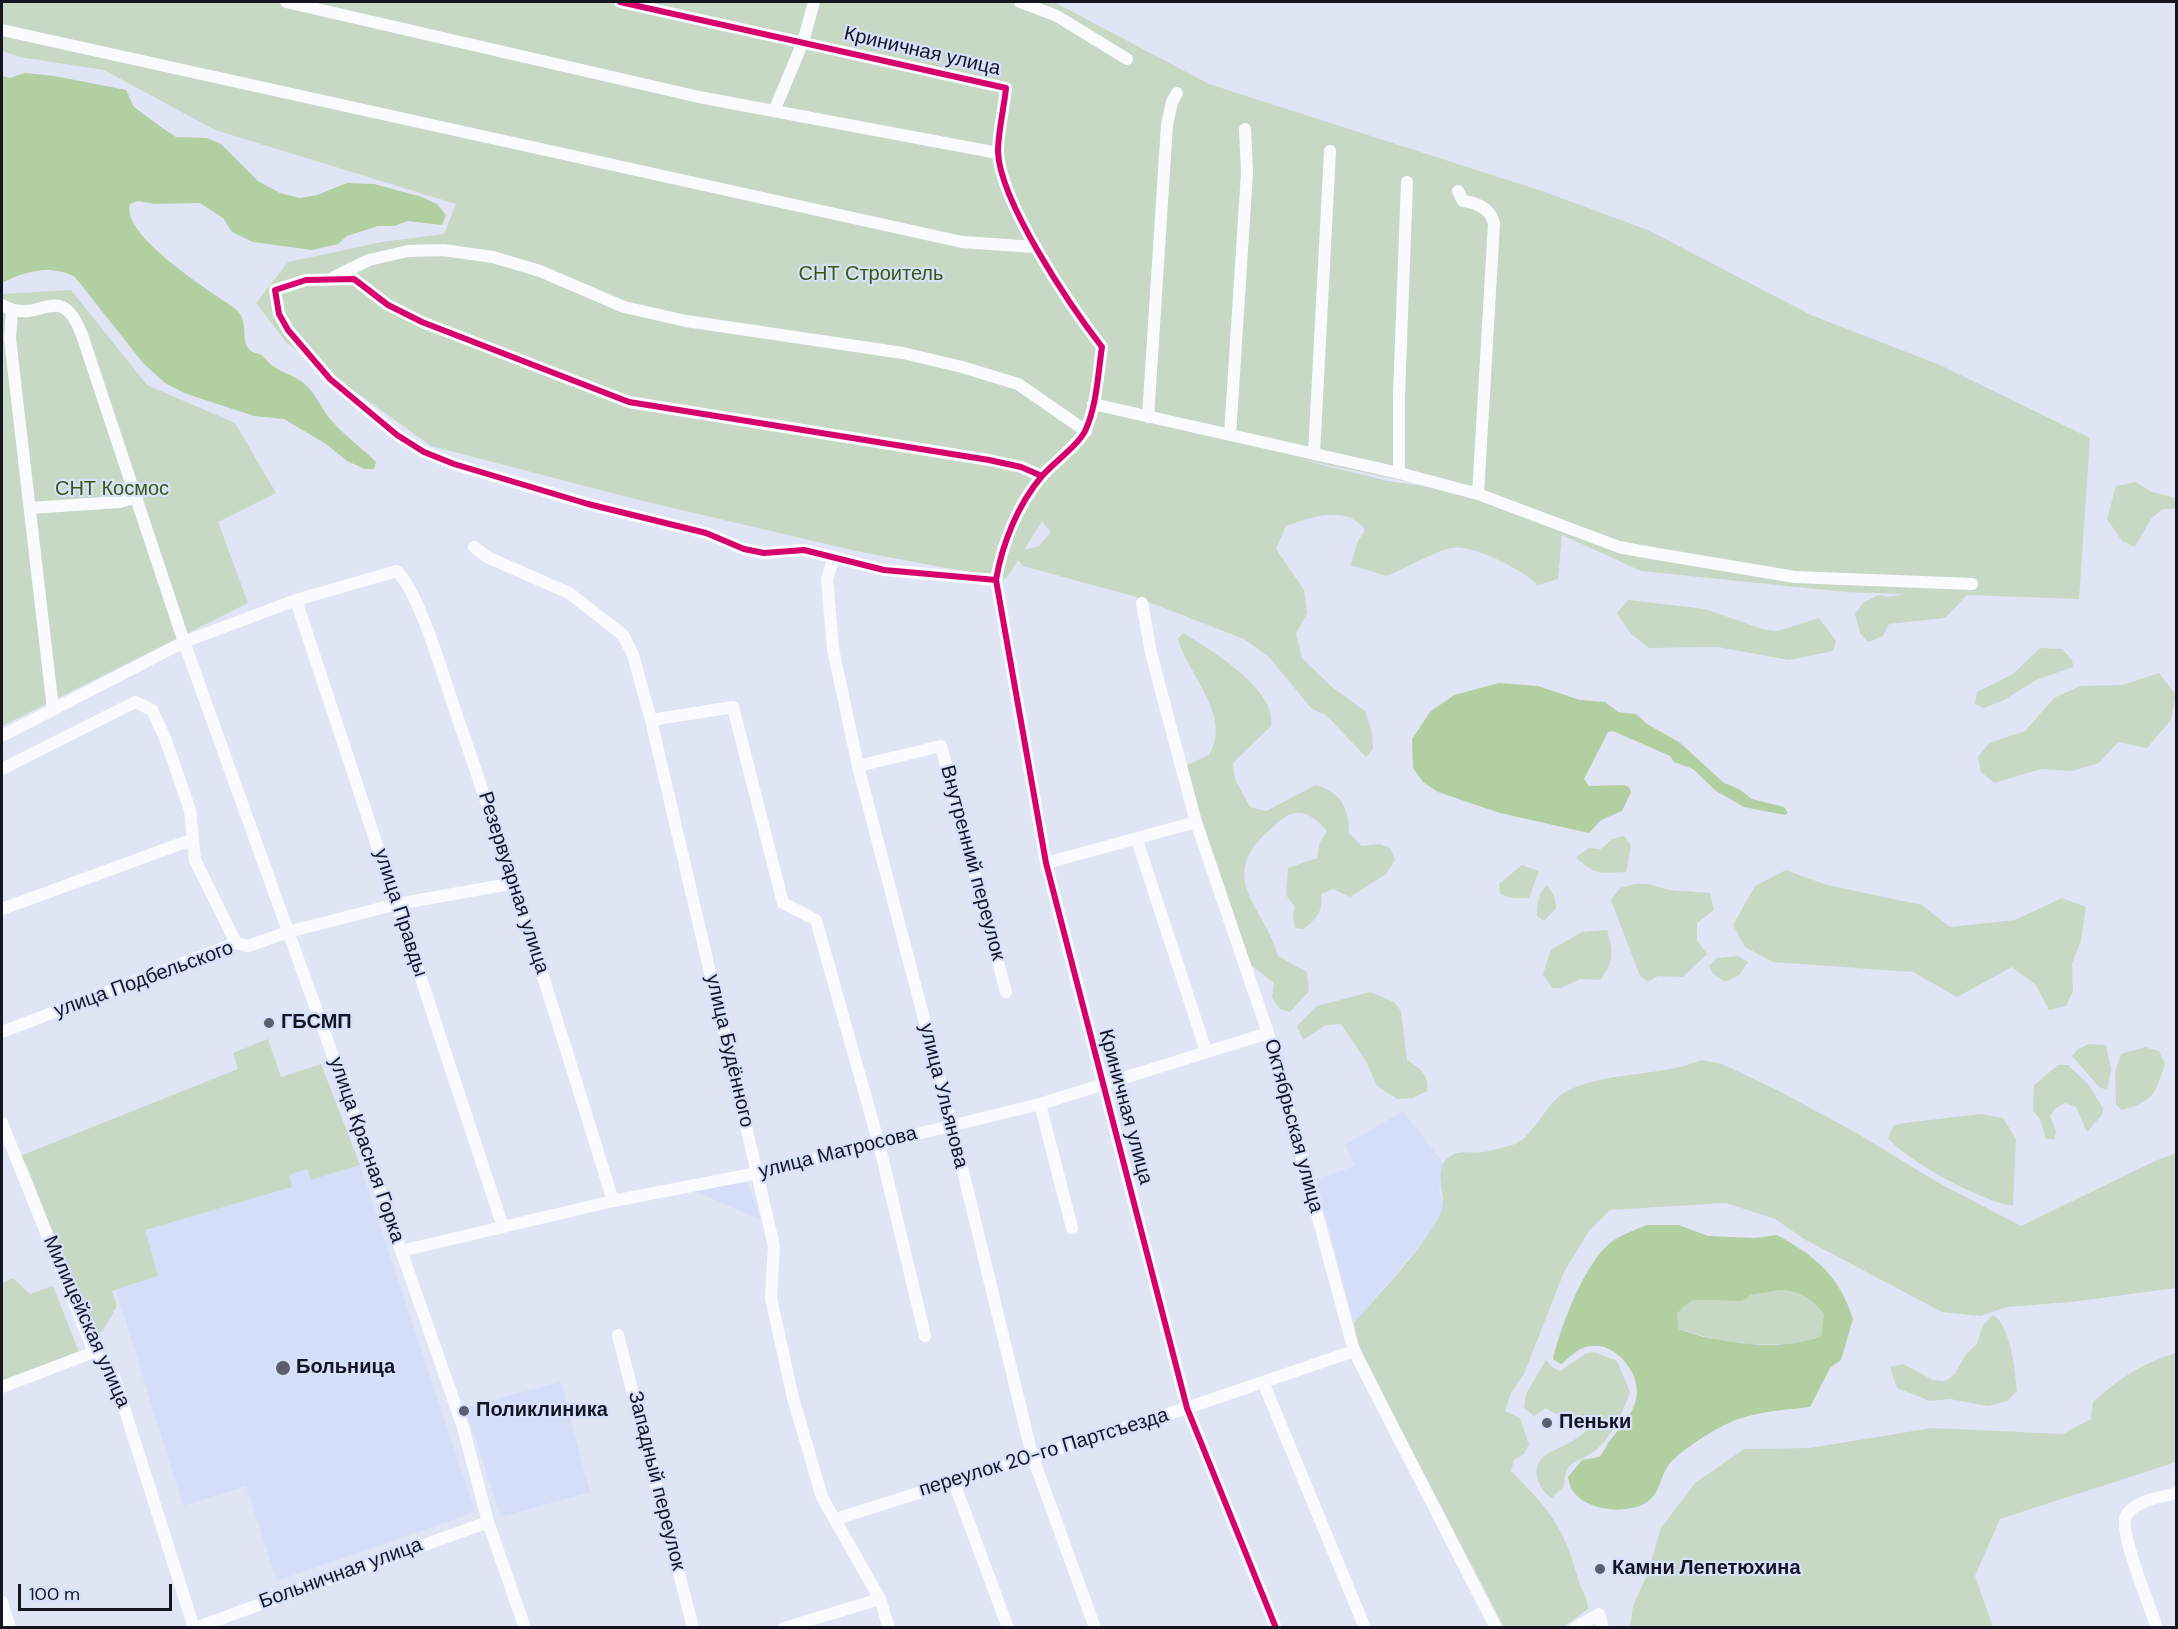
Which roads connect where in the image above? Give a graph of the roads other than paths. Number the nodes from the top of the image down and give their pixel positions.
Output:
1 (286, 2) edge
2 (620, 2) edge
3 (814, 2) edge
4 (1020, 2) edge
5 (2, 30) edge
6 (802, 42) junction
7 (1127, 59) dead end
8 (1177, 93) dead end
9 (774, 111) junction
10 (1245, 129) dead end
11 (1330, 151) dead end
12 (998, 153) junction
13 (1407, 182) dead end
14 (1458, 191) dead end
15 (1036, 247) junction
16 (333, 278) junction
17 (7, 308) edge
18 (1093, 404) junction
19 (1148, 417) junction
20 (1086, 431) junction
21 (1230, 435) junction
22 (1314, 454) junction
23 (1399, 473) junction
24 (1042, 476) junction
25 (1478, 494) junction
26 (137, 497) junction
27 (30, 508) junction
28 (474, 547) dead end
29 (834, 557) junction
30 (996, 580) junction
31 (1972, 584) dead end
32 (297, 600) junction
33 (1142, 603) dead end
34 (184, 642) junction
35 (53, 709) junction
36 (651, 720) junction
37 (2, 736) edge
38 (858, 766) junction
39 (2, 769) edge
40 (1196, 822) junction
41 (191, 840) junction
42 (1137, 840) junction
43 (1046, 863) junction
44 (515, 883) junction
45 (397, 904) junction
46 (2, 909) edge
47 (288, 932) junction
48 (236, 943) junction
49 (1006, 992) dead end
50 (2, 1032) edge
51 (1268, 1033) junction
52 (1206, 1052) junction
53 (1102, 1084) junction
54 (1040, 1104) junction
55 (2, 1123) edge
56 (952, 1126) junction
57 (879, 1144) junction
58 (758, 1173) junction
59 (613, 1201) junction
60 (503, 1227) junction
61 (1072, 1228) dead end
62 (401, 1251) junction
63 (618, 1335) dead end
64 (925, 1336) dead end
65 (1354, 1351) junction
66 (94, 1352) junction
67 (1263, 1382) junction
68 (2, 1387) edge
69 (1187, 1408) junction
70 (1032, 1455) junction
71 (953, 1480) junction
72 (2176, 1493) edge
73 (836, 1519) junction
74 (488, 1522) junction
75 (879, 1599) junction
76 (2, 1602) edge
77 (10, 1628) edge
78 (194, 1628) edge
79 (525, 1628) edge
80 (693, 1628) edge
81 (784, 1628) edge
82 (889, 1628) edge
83 (1008, 1628) edge
84 (1095, 1628) edge
85 (1276, 1628) edge
86 (1365, 1628) edge
87 (1496, 1628) edge
88 (1575, 1628) edge
89 (1604, 1628) edge
90 (2157, 1628) edge

1 - 9 street
2 - 6 street, Криничная улица
3 - 6 street
4 - 7 street
5 - 15 street
6 - 9 street
6 - 12 street, Криничная улица
8 - 19 street
9 - 12 street
10 - 21 street
11 - 22 street
12 - 15 street, Криничная улица
13 - 23 street
14 - 25 street
15 - 18 street, Криничная улица
16 - 20 street
16 - 24 street
16 - 29 street
17 - 26 street, улица Красная Горка
17 - 27 street
18 - 19 street
18 - 20 street
19 - 21 street
20 - 24 street
21 - 22 street
22 - 23 street
23 - 25 street
24 - 30 street
25 - 31 street
26 - 27 street
26 - 34 street, улица Красная Горка
27 - 35 street
28 - 36 street, улица Будённого
29 - 30 street
29 - 38 street, улица Ульянова
30 - 43 street, Криничная улица
32 - 34 street
32 - 44 street, Резервуарная улица
32 - 45 street, улица Правды
33 - 40 street, Октябрьская улица
34 - 35 street
34 - 47 street, улица Красная Горка
35 - 37 street
36 - 57 street
36 - 58 street, улица Будённого
38 - 49 street, Внутренний переулок
38 - 56 street, улица Ульянова
39 - 41 street
40 - 42 street
40 - 51 street, Октябрьская улица
41 - 46 street
41 - 48 street
42 - 43 street
42 - 52 street
43 - 53 street, Криничная улица
44 - 45 street, улица Подбельского
44 - 59 street, Резервуарная улица
45 - 47 street, улица Подбельского
45 - 60 street, улица Правды
47 - 48 street, улица Подбельского
47 - 62 street, улица Красная Горка
48 - 50 street, улица Подбельского
51 - 52 street, улица Матросова
51 - 65 street, Октябрьская улица
52 - 53 street, улица Матросова
53 - 54 street, улица Матросова
53 - 69 street, Криничная улица
54 - 56 street, улица Матросова
54 - 61 street
55 - 66 street, Милицейская улица
56 - 57 street, улица Матросова
56 - 70 street, улица Ульянова
57 - 58 street, улица Матросова
57 - 64 street
58 - 59 street, улица Матросова
58 - 73 street, улица Будённого
59 - 60 street, улица Матросова
60 - 62 street, улица Матросова
62 - 74 street, улица Красная Горка
63 - 80 street, Западный переулок
65 - 67 street, переулок 20-го Партсъезда
65 - 87 street, Октябрьская улица
66 - 68 street
66 - 78 street, Милицейская улица
67 - 69 street, переулок 20-го Партсъезда
67 - 86 street
69 - 70 street, переулок 20-го Партсъезда
69 - 85 street, Криничная улица
70 - 71 street, переулок 20-го Партсъезда
70 - 84 street, улица Ульянова
71 - 73 street, переулок 20-го Партсъезда
71 - 83 street
72 - 90 street
73 - 75 street, улица Будённого
74 - 78 street, Больничная улица
74 - 79 street, улица Красная Горка
75 - 81 street
75 - 82 street, улица Будённого
76 - 77 street
88 - 89 street

